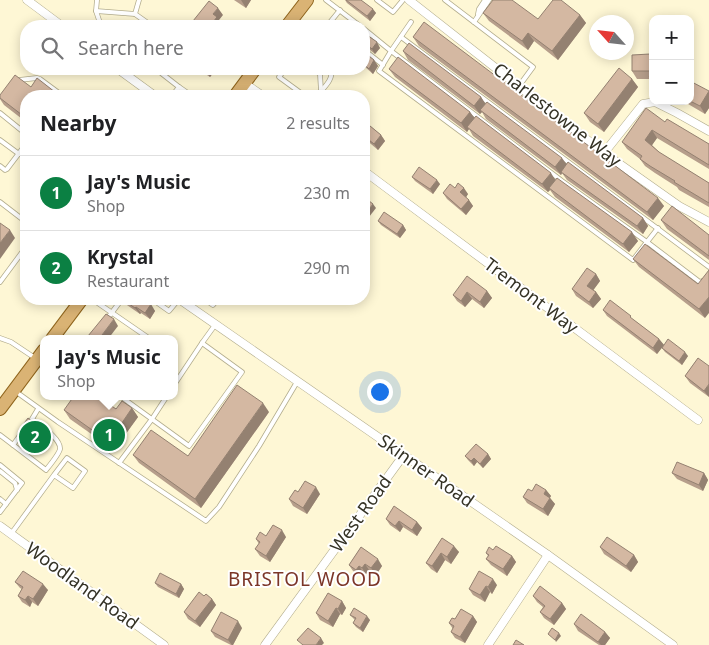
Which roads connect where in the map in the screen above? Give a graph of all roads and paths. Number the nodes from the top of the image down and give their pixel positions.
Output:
1 (28, 0) edge
2 (97, 0) edge
3 (139, 0) edge
4 (306, 0) edge
5 (326, 0) edge
6 (378, 0) edge
7 (403, 0) edge
8 (409, 0) edge
9 (444, 0) edge
10 (485, 0) edge
11 (489, 0) edge
12 (451, 2) edge
13 (340, 10) junction
14 (96, 11) junction
15 (135, 14) junction
16 (478, 17) junction
17 (54, 20) edge
18 (100, 20) edge
19 (144, 20) edge
20 (291, 20) edge
21 (332, 20) edge
22 (352, 20) edge
23 (411, 22) dead end
24 (474, 22) junction
25 (370, 34) edge
26 (401, 36) junction
27 (391, 51) junction
28 (370, 55) edge
29 (383, 65) junction
30 (126, 75) edge
31 (164, 75) edge
32 (250, 75) edge
33 (280, 75) edge
34 (320, 75) edge
35 (333, 75) edge
36 (16, 83) edge
37 (244, 83) junction
38 (519, 86) junction
39 (180, 87) junction
40 (55, 90) edge
41 (145, 90) edge
42 (177, 90) edge
43 (184, 90) edge
44 (239, 90) edge
45 (254, 90) edge
46 (296, 90) edge
47 (321, 90) edge
48 (322, 90) edge
49 (492, 105) junction
50 (0, 113) edge
51 (481, 120) junction
52 (477, 125) edge
53 (20, 129) edge
54 (472, 131) edge
55 (709, 131) edge
56 (468, 136) junction
57 (0, 140) edge
58 (604, 153) junction
59 (19, 154) joint
60 (573, 165) junction
61 (0, 166) edge
62 (370, 176) edge
63 (562, 181) junction
64 (558, 186) edge
65 (553, 192) edge
66 (549, 198) junction
67 (0, 202) edge
68 (20, 217) edge
69 (709, 222) edge
70 (658, 228) junction
71 (647, 242) junction
72 (20, 255) edge
73 (709, 267) edge
74 (705, 278) edge
75 (0, 282) edge
76 (78, 305) edge
77 (101, 305) edge
78 (117, 305) edge
79 (160, 305) edge
80 (174, 305) edge
81 (187, 305) edge
82 (112, 312) junction
83 (102, 325) edge
84 (215, 325) junction
85 (55, 335) edge
86 (143, 335) edge
87 (0, 338) edge
88 (202, 343) junction
89 (40, 355) edge
90 (178, 379) edge
91 (297, 382) junction
92 (14, 390) junction
93 (126, 400) edge
94 (164, 400) edge
95 (0, 409) edge
96 (38, 409) junction
97 (32, 419) junction
98 (152, 419) junction
99 (698, 420) dead end
100 (0, 435) edge
101 (13, 445) junction
102 (403, 456) junction
103 (119, 463) junction
104 (0, 465) edge
105 (0, 471) edge
106 (54, 475) junction
107 (17, 490) junction
108 (2, 500) edge
109 (0, 512) edge
110 (0, 526) edge
111 (10, 534) junction
112 (548, 555) junction
113 (164, 645) edge
114 (265, 645) edge
115 (488, 645) edge
116 (673, 645) edge

1 - 17 street
2 - 14 lane
3 - 15 lane
4 - 20 main road
5 - 13 lane
6 - 7 lane
8 - 38 street, Charlestowne Way
9 - 12 lane
10 - 16 lane
11 - 16 lane
12 - 24 lane
13 - 21 lane
13 - 22 lane
14 - 15 lane
14 - 18 lane
15 - 19 lane
16 - 24 lane
23 - 26 lane
24 - 38 lane
25 - 27 lane
26 - 27 lane
26 - 49 lane
27 - 29 lane
27 - 51 lane
28 - 29 lane
29 - 56 lane
30 - 41 street
31 - 39 lane
32 - 37 main road
33 - 46 lane
34 - 47 lane
35 - 48 lane
36 - 40 lane
37 - 44 main road
37 - 45 street
38 - 58 street, Charlestowne Way
39 - 42 lane
39 - 43 lane
49 - 51 lane
49 - 60 lane
50 - 53 lane
51 - 52 lane
51 - 63 lane
54 - 56 lane
55 - 58 street
56 - 66 lane
57 - 59 lane
58 - 69 street, Charlestowne Way
59 - 61 lane
60 - 63 lane
60 - 70 lane
62 - 99 street, Tremont Way
63 - 64 lane
63 - 71 lane
65 - 66 lane
66 - 71 lane
67 - 68 lane
70 - 71 lane
70 - 73 lane
71 - 74 lane
72 - 75 lane
76 - 85 main road
77 - 82 lane
78 - 82 lane
79 - 80 lane
81 - 84 street, Skinner Road
82 - 83 lane
82 - 86 lane
84 - 88 lane
84 - 91 street, Skinner Road
87 - 89 lane
88 - 90 lane
88 - 98 lane
89 - 92 main road
91 - 102 street, Skinner Road
91 - 103 lane
92 - 95 main road
92 - 96 lane
93 - 98 lane
94 - 98 lane
96 - 97 lane
96 - 103 lane
97 - 101 lane
97 - 101 lane
98 - 103 lane
100 - 101 lane
102 - 112 street, Skinner Road
102 - 114 street, West Road
104 - 107 lane
105 - 107 lane
106 - 106 lane
106 - 111 lane
107 - 108 lane
108 - 109 lane
110 - 111 street, Woodland Road
111 - 113 street, Woodland Road
112 - 115 street
112 - 116 street, Skinner Road

